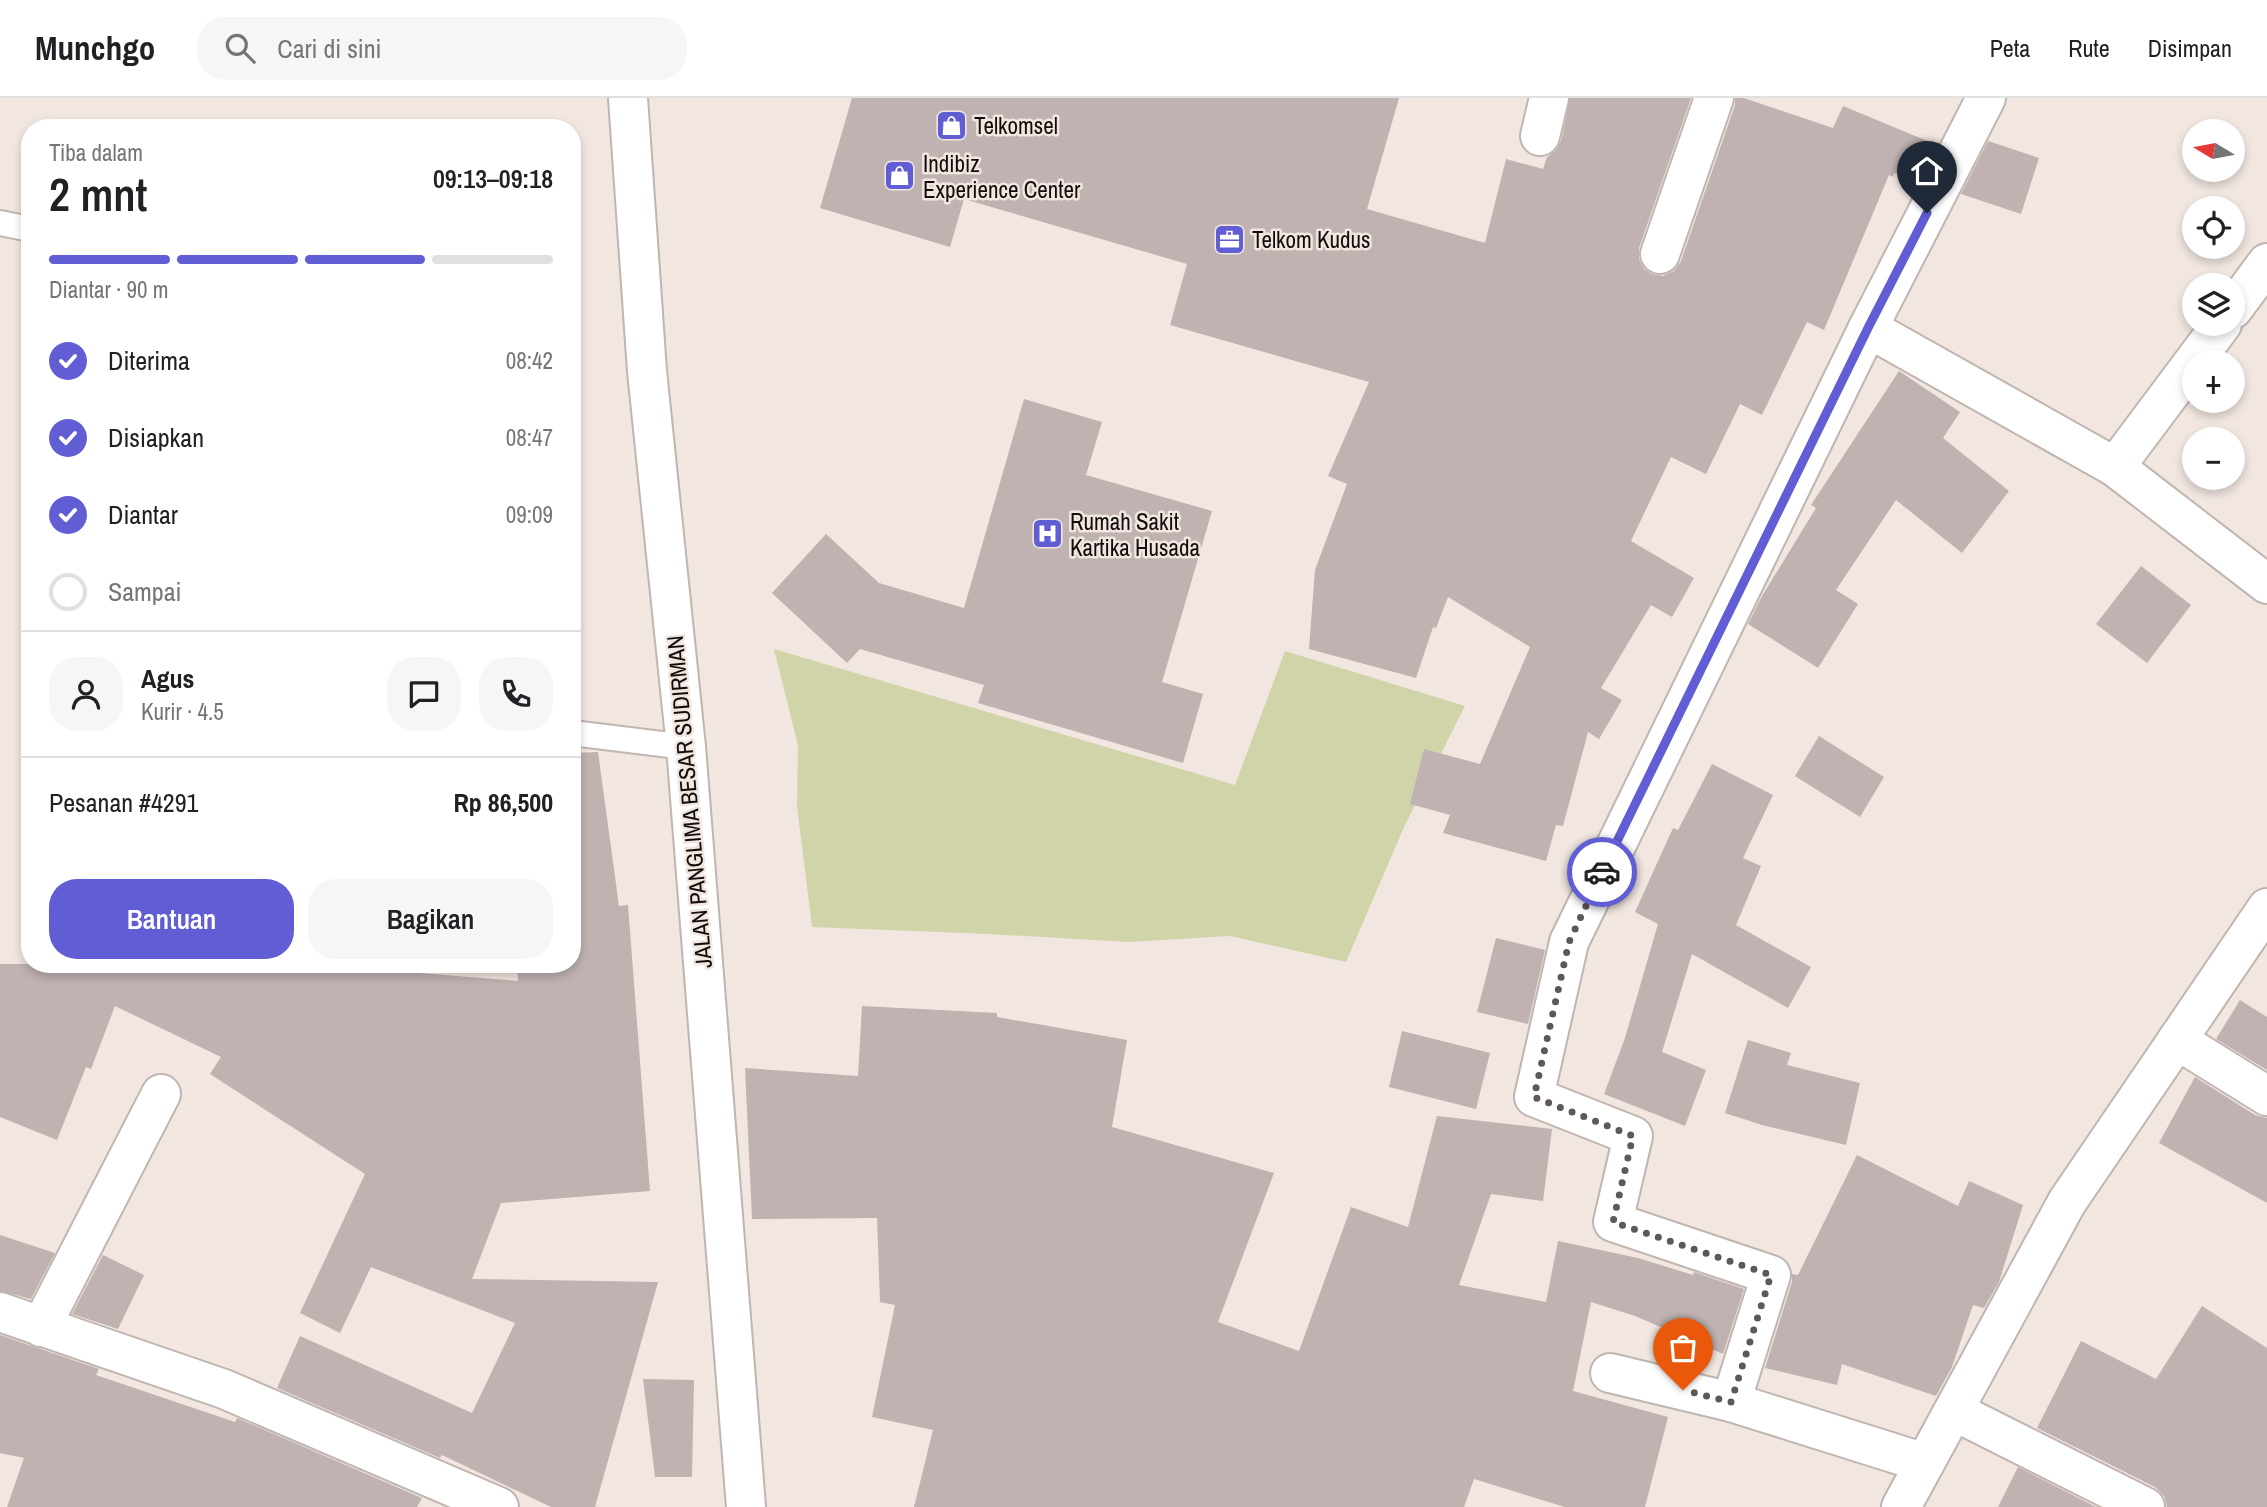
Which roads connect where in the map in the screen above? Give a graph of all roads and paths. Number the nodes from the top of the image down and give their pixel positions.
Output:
1 (628, 98) edge
2 (1549, 98) edge
3 (1714, 98) edge
4 (1986, 98) edge
5 (1540, 136) dead end
6 (0, 223) edge
7 (21, 227) edge
8 (1660, 254) dead end
9 (2267, 264) edge
10 (2245, 293) edge
11 (1868, 328) junction
12 (2213, 336) edge
13 (2115, 467) junction
14 (2267, 584) edge
15 (581, 734) edge
16 (686, 747) junction
17 (2266, 909) edge
18 (2177, 1040) junction
19 (161, 1094) dead end
20 (2267, 1096) edge
21 (0, 1312) edge
22 (41, 1327) junction
23 (1611, 1373) dead end
24 (1731, 1402) junction
25 (1954, 1411) junction
26 (1925, 1463) junction
27 (499, 1507) edge
28 (746, 1507) edge
29 (1901, 1507) edge
30 (2145, 1507) edge

1 - 16 street, JALAN PANGLIMA BESAR SUDIRMAN
2 - 5 street
3 - 8 street
4 - 11 street
6 - 7 lane
9 - 10 street
11 - 13 street
11 - 24 street
12 - 13 street
13 - 14 street
15 - 16 lane
16 - 28 street, JALAN PANGLIMA BESAR SUDIRMAN
17 - 18 street
18 - 20 street
18 - 25 street
19 - 22 street
21 - 22 street
22 - 27 street
23 - 24 street
24 - 26 street
25 - 26 street
25 - 30 street
26 - 29 street

